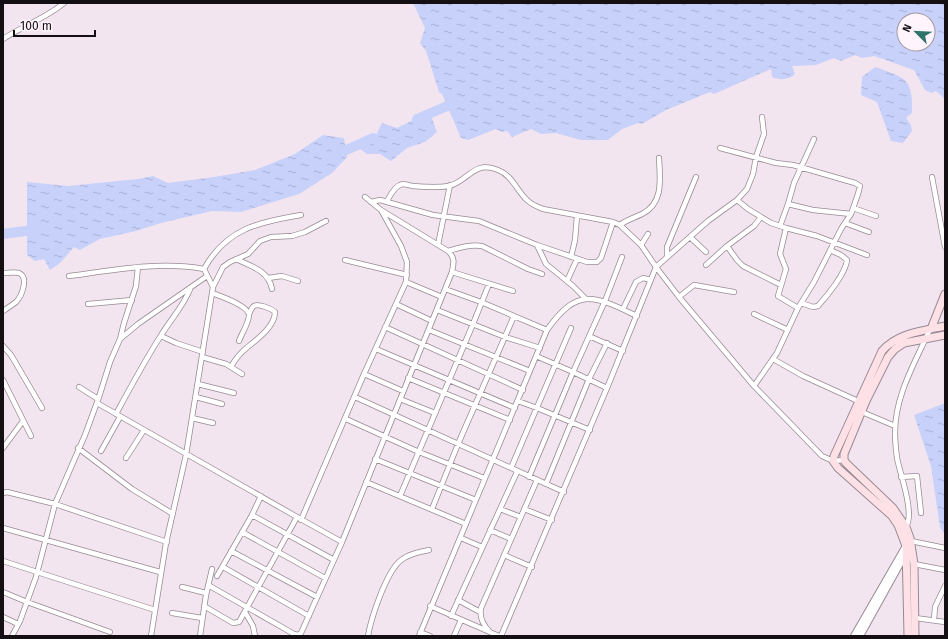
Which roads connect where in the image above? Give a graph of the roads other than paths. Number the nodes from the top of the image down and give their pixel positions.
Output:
1 (64, 3) edge
2 (3, 39) edge
3 (762, 117) dead end
4 (814, 139) dead end
5 (720, 148) dead end
6 (756, 157) junction
7 (659, 158) dead end
8 (800, 168) junction
9 (696, 177) dead end
10 (932, 177) dead end
11 (450, 185) junction
12 (365, 197) dead end
13 (737, 200) junction
14 (387, 201) junction
15 (371, 202) junction
16 (788, 204) junction
17 (854, 208) junction
18 (381, 210) junction
19 (851, 214) junction
20 (301, 215) dead end
21 (445, 216) junction
22 (577, 216) junction
23 (876, 216) dead end
24 (761, 217) junction
25 (326, 221) dead end
26 (613, 222) junction
27 (845, 223) junction
28 (620, 225) junction
29 (780, 226) junction
30 (786, 228) junction
31 (869, 232) dead end
32 (648, 234) dead end
33 (690, 237) junction
34 (834, 244) junction
35 (438, 245) junction
36 (537, 245) junction
37 (641, 245) junction
38 (727, 246) junction
39 (945, 247) edge
40 (830, 250) junction
41 (448, 251) junction
42 (706, 252) dead end
43 (867, 255) dead end
44 (667, 256) junction
45 (571, 257) junction
46 (622, 257) dead end
47 (236, 259) junction
48 (576, 259) junction
49 (345, 260) dead end
50 (706, 265) dead end
51 (138, 267) junction
52 (656, 267) junction
53 (204, 269) junction
54 (452, 272) junction
55 (3, 273) edge
56 (542, 274) dead end
57 (407, 275) junction
58 (70, 276) dead end
59 (207, 276) junction
60 (268, 278) junction
61 (567, 280) junction
62 (651, 280) junction
63 (298, 281) dead end
64 (406, 282) junction
65 (489, 284) junction
66 (781, 285) junction
67 (213, 287) junction
68 (191, 288) junction
69 (272, 289) dead end
70 (445, 289) junction
71 (513, 291) dead end
72 (734, 292) dead end
73 (212, 293) junction
74 (945, 294) edge
75 (442, 297) junction
76 (679, 297) junction
77 (586, 299) junction
78 (132, 300) junction
79 (605, 301) junction
80 (481, 302) junction
81 (801, 303) junction
82 (88, 304) dead end
83 (396, 304) junction
84 (798, 308) junction
85 (623, 309) junction
86 (437, 310) junction
87 (3, 311) edge
88 (249, 314) junction
89 (754, 314) dead end
90 (514, 316) junction
91 (637, 316) junction
92 (432, 321) junction
93 (473, 324) junction
94 (944, 326) edge
95 (385, 327) junction
96 (571, 328) dead end
97 (930, 329) junction
98 (429, 330) junction
99 (547, 330) junction
100 (788, 330) junction
101 (944, 335) edge
102 (161, 336) junction
103 (589, 336) junction
104 (505, 337) junction
105 (926, 338) junction
106 (120, 339) junction
107 (239, 340) dead end
108 (607, 343) junction
109 (422, 344) junction
110 (464, 344) junction
111 (3, 346) edge
112 (540, 348) junction
113 (376, 349) junction
114 (623, 351) junction
115 (202, 354) junction
116 (536, 356) junction
117 (496, 358) junction
118 (773, 359) junction
119 (457, 361) junction
120 (556, 365) junction
121 (413, 366) junction
122 (231, 367) junction
123 (530, 371) junction
124 (573, 372) junction
125 (242, 374) dead end
126 (364, 374) junction
127 (489, 374) junction
128 (408, 378) junction
129 (589, 379) junction
130 (3, 380) edge
131 (449, 380) junction
132 (198, 384) junction
133 (754, 386) junction
134 (7, 387) junction
135 (78, 387) dead end
136 (608, 388) junction
137 (523, 390) junction
138 (403, 391) junction
139 (3, 392) edge
140 (234, 393) dead end
141 (443, 393) junction
142 (480, 394) junction
143 (196, 397) junction
144 (355, 397) junction
145 (400, 398) junction
146 (98, 401) junction
147 (518, 401) junction
148 (858, 401) junction
149 (222, 404) dead end
150 (475, 406) junction
151 (42, 408) dead end
152 (515, 408) junction
153 (537, 408) junction
154 (862, 412) junction
155 (435, 413) junction
156 (393, 415) junction
157 (118, 416) junction
158 (555, 416) junction
159 (192, 418) junction
160 (346, 418) junction
161 (510, 420) junction
162 (23, 421) junction
163 (213, 423) dead end
164 (571, 423) junction
165 (895, 426) junction
166 (144, 430) junction
167 (590, 430) junction
168 (427, 431) junction
169 (32, 436) dead end
170 (385, 436) junction
171 (458, 444) junction
172 (3, 448) edge
173 (78, 448) junction
174 (101, 451) dead end
175 (419, 452) junction
176 (186, 455) junction
177 (126, 458) dead end
178 (375, 459) junction
179 (493, 459) junction
180 (844, 460) junction
181 (833, 461) junction
182 (450, 465) junction
183 (511, 468) junction
184 (517, 472) junction
185 (410, 473) junction
186 (529, 477) junction
187 (901, 477) junction
188 (484, 478) junction
189 (537, 480) junction
190 (366, 482) junction
191 (546, 484) junction
192 (442, 486) junction
193 (564, 492) junction
194 (3, 494) edge
195 (261, 496) junction
196 (400, 496) junction
197 (476, 500) junction
198 (55, 504) junction
199 (500, 508) junction
200 (432, 509) junction
201 (524, 509) junction
202 (921, 513) dead end
203 (173, 514) junction
204 (252, 515) junction
205 (521, 517) junction
206 (299, 518) junction
207 (552, 520) junction
208 (466, 524) junction
209 (906, 526) junction
210 (3, 528) edge
211 (490, 530) junction
212 (242, 532) junction
213 (288, 534) junction
214 (461, 538) junction
215 (511, 539) junction
216 (46, 540) junction
217 (167, 542) junction
218 (342, 542) junction
219 (910, 542) junction
220 (482, 547) junction
221 (945, 548) edge
222 (429, 550) dead end
223 (231, 551) junction
224 (278, 553) junction
225 (906, 554) junction
226 (504, 555) junction
227 (334, 560) junction
228 (3, 562) edge
229 (914, 564) junction
230 (223, 567) junction
231 (532, 567) junction
232 (212, 569) dead end
233 (268, 570) junction
234 (945, 570) edge
235 (160, 572) junction
236 (37, 573) junction
237 (217, 576) dead end
238 (325, 578) junction
239 (208, 585) junction
240 (945, 586) edge
241 (182, 587) dead end
242 (258, 587) junction
243 (3, 592) edge
244 (206, 593) junction
245 (317, 597) junction
246 (458, 600) junction
247 (27, 602) junction
248 (204, 606) junction
249 (430, 606) junction
250 (248, 607) junction
251 (155, 610) junction
252 (245, 612) junction
253 (480, 612) junction
254 (172, 613) dead end
255 (309, 616) junction
256 (451, 616) junction
257 (3, 617) edge
258 (202, 618) junction
259 (915, 618) junction
260 (461, 620) junction
261 (934, 620) junction
262 (945, 622) edge
263 (18, 624) junction
264 (110, 632) dead end
265 (490, 632) junction
266 (419, 634) edge
267 (12, 636) edge
268 (150, 636) edge
269 (200, 636) edge
270 (255, 636) edge
271 (368, 636) edge
272 (430, 636) edge
273 (454, 636) edge
274 (500, 636) edge
275 (854, 636) edge
276 (860, 636) edge
277 (908, 636) edge
278 (915, 636) edge

1 - 2 street
3 - 6 street
4 - 8 street
5 - 6 street
6 - 8 street
6 - 13 street
7 - 28 street
8 - 16 street
8 - 17 street
9 - 44 street
10 - 39 street
11 - 14 street
11 - 21 street
11 - 22 street
12 - 15 street
13 - 24 street
13 - 33 street
14 - 15 street
14 - 21 street
15 - 18 street
16 - 19 street
16 - 29 street
17 - 19 street
17 - 23 street
18 - 35 street
18 - 57 street
19 - 27 street
20 - 53 street
21 - 35 street
21 - 36 street
22 - 26 street
22 - 45 street
24 - 29 street
24 - 38 street
25 - 47 street
26 - 28 street
26 - 48 street
27 - 31 street
27 - 34 street
28 - 37 street
29 - 30 street
30 - 34 street
30 - 66 street
32 - 37 street
33 - 42 street
33 - 44 street
34 - 40 street
34 - 43 street
35 - 41 street
36 - 45 street
36 - 61 street
37 - 52 street
38 - 50 street
38 - 66 street
40 - 81 street
40 - 81 street
41 - 54 street
41 - 56 street
44 - 52 street
45 - 48 street
46 - 79 street
47 - 60 street
47 - 67 street
48 - 61 street
49 - 57 street
51 - 53 street
51 - 58 street
51 - 78 street
52 - 62 street
52 - 76 street
53 - 59 street
54 - 65 street
54 - 70 street
55 - 87 street
57 - 64 street
59 - 67 street
59 - 68 street
60 - 63 street
60 - 69 street
61 - 77 street
62 - 85 street
62 - 91 street
64 - 75 street
64 - 83 street
65 - 71 street
65 - 80 street
66 - 84 street
67 - 73 street
68 - 102 street
68 - 106 street
70 - 75 street
70 - 80 street
72 - 76 street
73 - 88 street
73 - 115 street
74 - 97 main road
75 - 86 street
76 - 133 street
77 - 79 street
77 - 99 street
78 - 82 street
78 - 106 street
79 - 85 street
79 - 103 street
80 - 90 street
80 - 93 street
81 - 84 street
83 - 92 street
83 - 95 street
84 - 100 street
85 - 91 street
86 - 92 street
86 - 93 street
88 - 107 street
88 - 122 street
89 - 100 street
90 - 99 street
90 - 104 street
91 - 114 street
92 - 98 street
93 - 104 street
93 - 110 street
94 - 97 main road
95 - 109 street
95 - 113 street
96 - 120 street
97 - 105 street
97 - 148 main road
98 - 109 street
98 - 110 street
99 - 112 street
100 - 118 street
101 - 105 main road
102 - 115 street
102 - 157 street
103 - 108 street
103 - 124 street
104 - 112 street
104 - 117 street
105 - 154 main road
105 - 165 street
106 - 146 street
108 - 114 street
108 - 129 street
109 - 119 street
109 - 121 street
110 - 117 street
110 - 119 street
111 - 151 street
112 - 116 street
113 - 121 street
113 - 126 street
114 - 136 street
115 - 122 street
115 - 132 street
116 - 120 street
116 - 123 street
117 - 123 street
117 - 127 street
118 - 133 street
118 - 148 street
119 - 127 street
119 - 131 street
120 - 124 street
120 - 153 street
121 - 128 street
121 - 131 street
122 - 125 street
123 - 137 street
124 - 129 street
124 - 158 street
126 - 138 street
126 - 144 street
127 - 137 street
127 - 142 street
128 - 138 street
128 - 141 street
129 - 136 street
129 - 164 street
130 - 134 street
131 - 141 street
131 - 142 street
132 - 140 street
132 - 143 street
133 - 181 street
134 - 139 street
134 - 162 street
135 - 146 street
136 - 167 street
137 - 147 street
138 - 145 street
141 - 150 street
141 - 155 street
142 - 150 street
142 - 152 street
143 - 149 street
143 - 159 street
144 - 156 street
144 - 160 street
145 - 155 street
145 - 156 street
146 - 157 street
146 - 173 street
147 - 152 street
147 - 153 street
148 - 181 main road
150 - 161 street
150 - 171 street
152 - 161 street
153 - 158 street
153 - 183 street
154 - 165 street
154 - 180 main road
155 - 168 street
156 - 168 street
156 - 170 street
157 - 166 street
157 - 174 street
158 - 164 street
158 - 186 street
159 - 163 street
159 - 176 street
160 - 170 street
160 - 206 street
161 - 179 street
162 - 169 street
162 - 172 street
164 - 167 street
164 - 191 street
165 - 187 street
166 - 176 street
166 - 177 street
167 - 193 street
168 - 171 street
168 - 175 street
170 - 175 street
170 - 178 street
171 - 179 street
171 - 182 street
173 - 198 street
173 - 203 street
175 - 182 street
175 - 185 street
176 - 195 street
176 - 203 street
178 - 185 street
178 - 190 street
179 - 183 street
179 - 188 street
180 - 181 street
180 - 209 main road
181 - 219 main road
182 - 188 street
182 - 192 street
183 - 184 street
184 - 186 street
184 - 199 street
185 - 192 street
185 - 196 street
186 - 189 street
187 - 202 street
187 - 209 street
188 - 197 street
189 - 191 street
189 - 201 street
190 - 196 street
190 - 218 street
191 - 193 street
192 - 197 street
192 - 200 street
193 - 207 street
194 - 198 street
195 - 204 street
195 - 206 street
196 - 200 street
197 - 208 street
198 - 216 street
198 - 217 street
199 - 205 street
199 - 211 street
200 - 208 street
201 - 205 street
201 - 207 street
203 - 217 street
204 - 212 street
204 - 213 street
205 - 215 street
206 - 213 street
206 - 218 street
207 - 231 street
208 - 214 street
209 - 219 main road
210 - 216 street
211 - 215 street
211 - 220 street
212 - 223 street
212 - 224 street
213 - 224 street
213 - 227 street
214 - 220 street
214 - 249 street
215 - 226 street
216 - 235 street
216 - 236 street
217 - 235 street
218 - 227 street
219 - 221 street
219 - 225 main road
219 - 229 main road
219 - 275 street
220 - 246 street
222 - 271 street
223 - 230 street
223 - 233 street
224 - 233 street
224 - 238 street
225 - 276 street
225 - 277 main road
226 - 231 street
226 - 253 street
227 - 238 street
228 - 236 street
229 - 234 street
229 - 259 main road
230 - 237 street
230 - 242 street
231 - 274 street
232 - 239 street
233 - 242 street
233 - 245 street
235 - 251 street
236 - 247 street
236 - 251 street
238 - 245 street
239 - 244 street
239 - 250 street
240 - 261 street
241 - 244 street
242 - 250 street
242 - 255 street
243 - 247 street
244 - 248 street
245 - 255 street
246 - 253 street
246 - 256 street
247 - 263 street
247 - 264 street
248 - 252 street
248 - 258 street
249 - 256 street
249 - 266 street
250 - 252 street
250 - 255 street
251 - 268 street
252 - 270 street
253 - 265 street
254 - 258 street
256 - 260 street
257 - 263 street
258 - 269 street
259 - 261 street
259 - 278 main road
260 - 265 street
260 - 273 street
261 - 262 street
263 - 267 street
265 - 274 street
266 - 272 street

